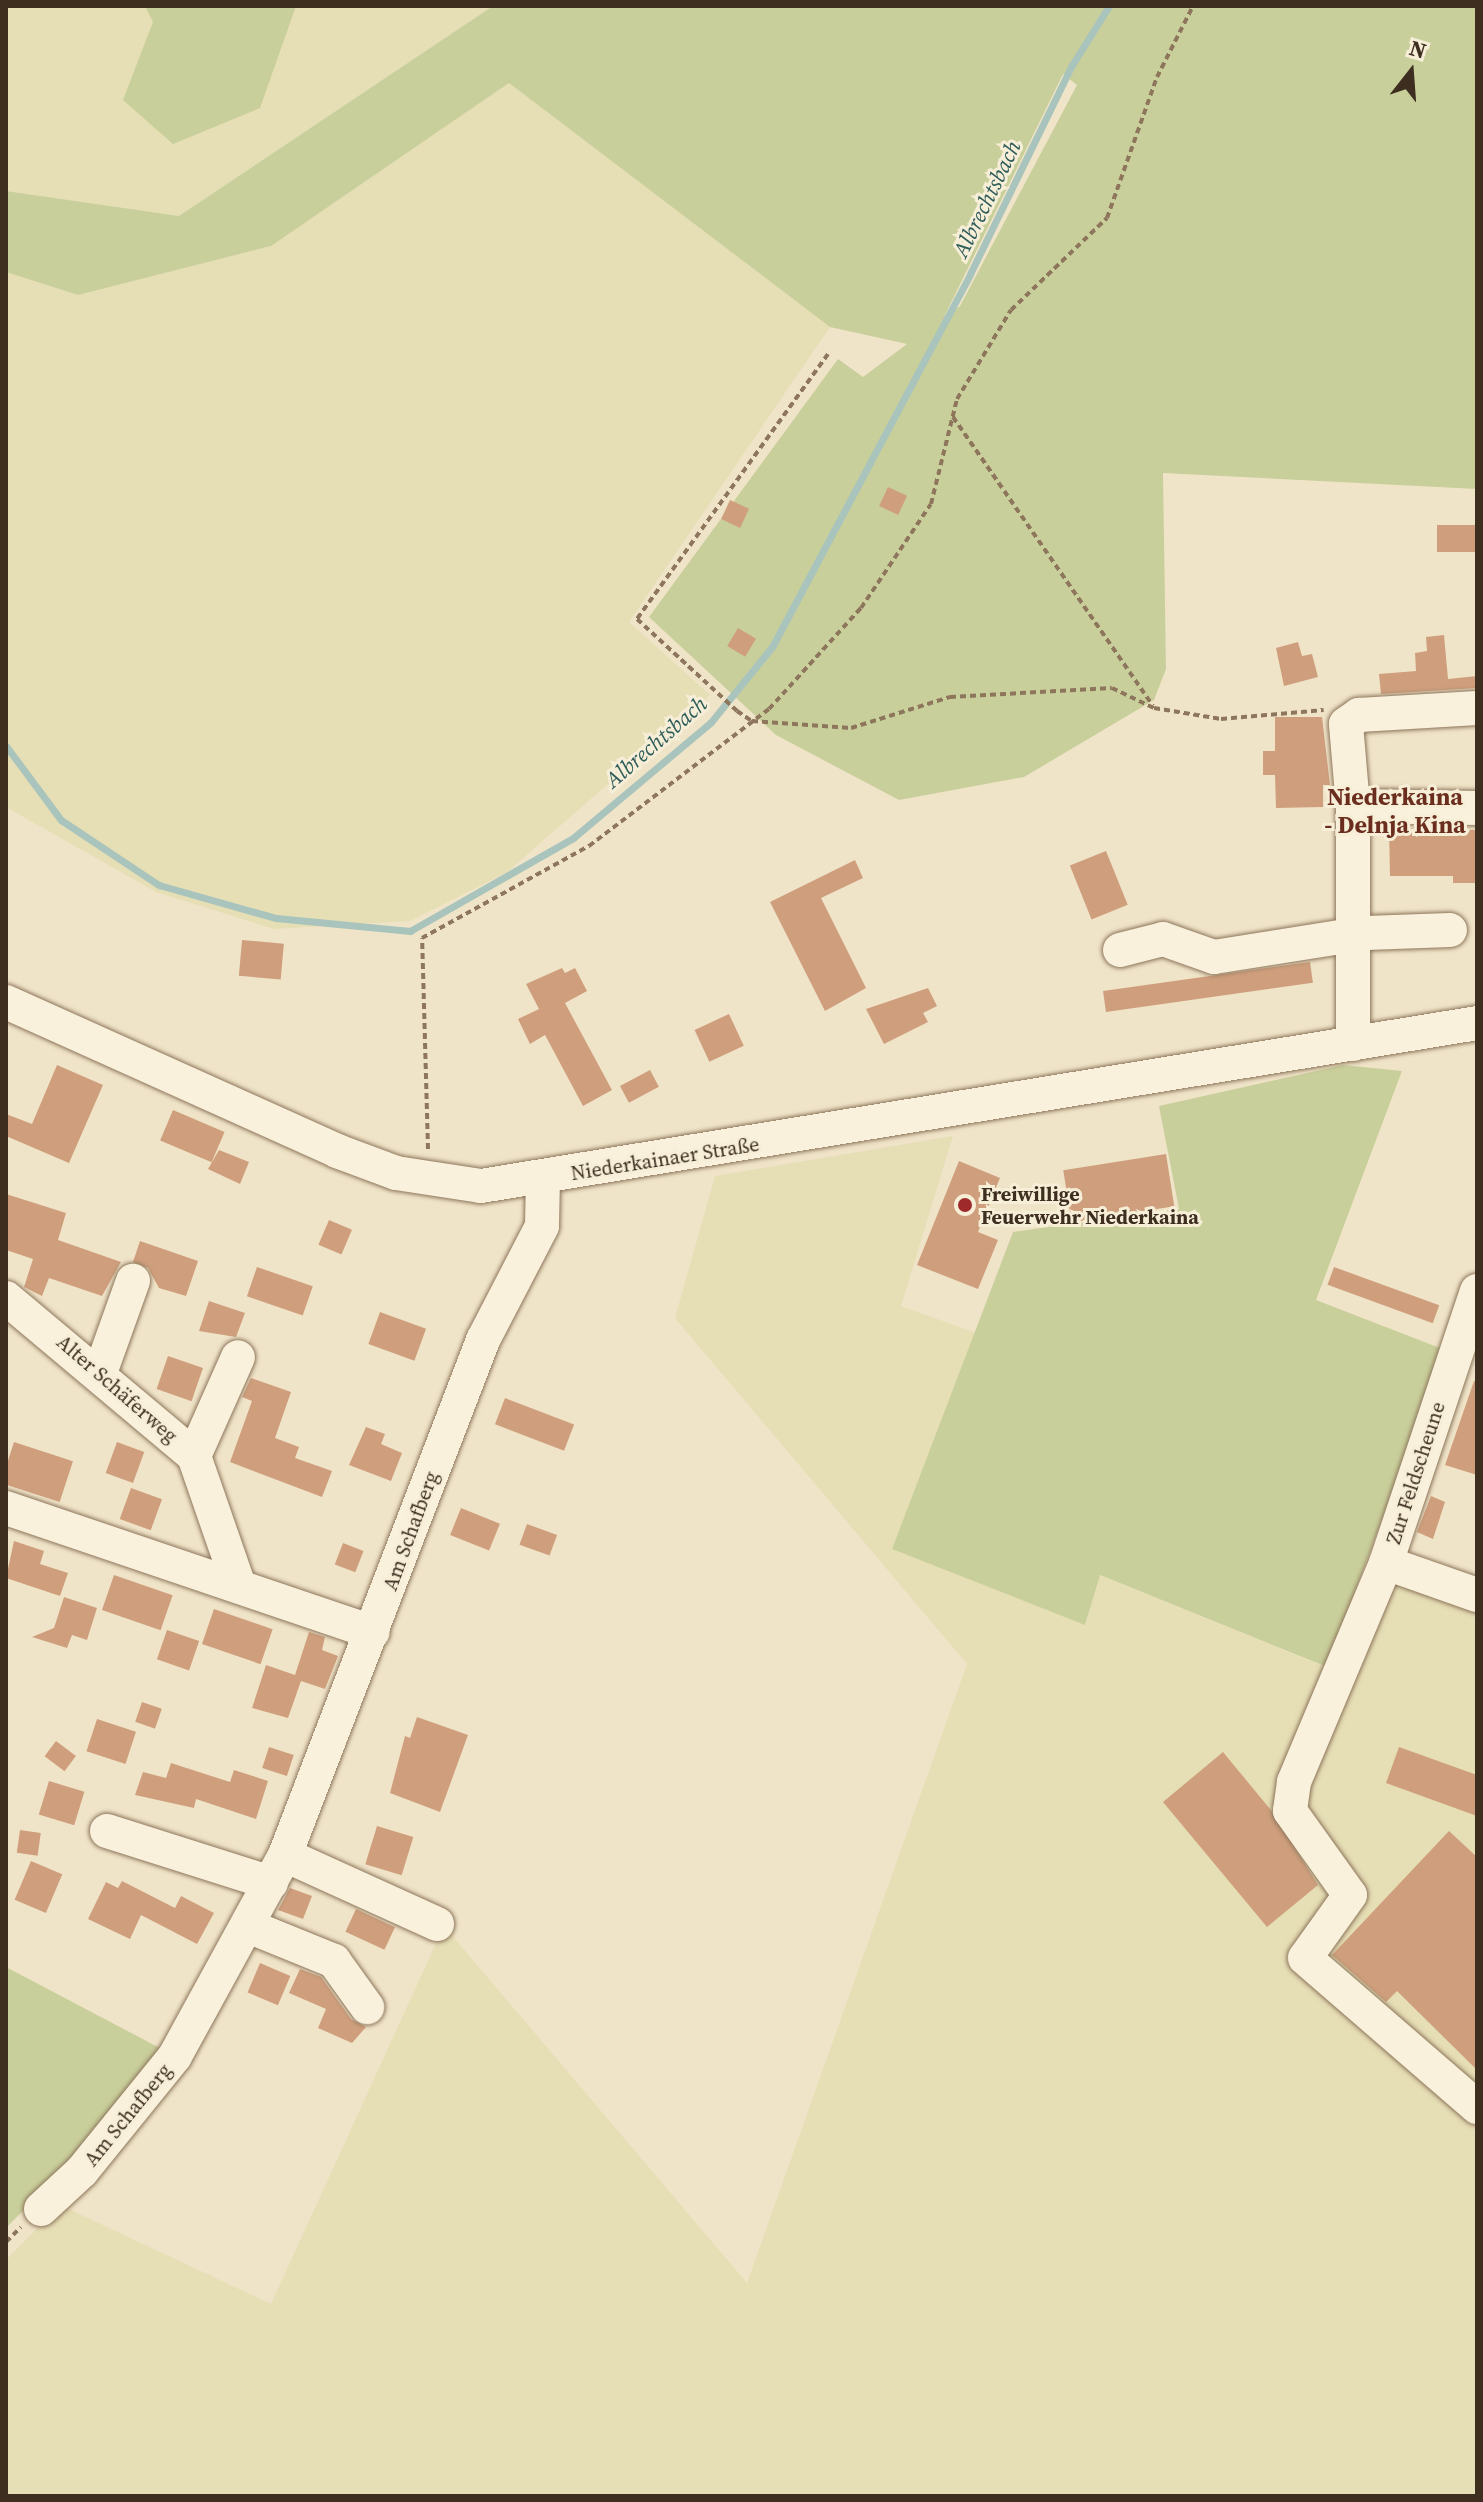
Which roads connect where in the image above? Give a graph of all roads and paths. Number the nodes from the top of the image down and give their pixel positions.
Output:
1 (1193, 6) edge
2 (828, 354) dead end
3 (953, 417) junction
4 (1154, 708) junction
5 (1477, 708) edge
6 (752, 721) junction
7 (1346, 724) junction
8 (1353, 806) junction
9 (1477, 808) edge
10 (1450, 930) dead end
11 (1350, 937) junction
12 (1120, 950) dead end
13 (6, 1002) edge
14 (1477, 1023) edge
15 (1353, 1044) junction
16 (429, 1180) junction
17 (543, 1180) junction
18 (133, 1281) dead end
19 (1477, 1291) edge
20 (6, 1298) edge
21 (238, 1357) dead end
22 (100, 1373) junction
23 (194, 1456) junction
24 (6, 1508) edge
25 (1386, 1563) junction
26 (239, 1586) junction
27 (1477, 1595) edge
28 (373, 1632) junction
29 (107, 1831) dead end
30 (278, 1869) junction
31 (437, 1924) dead end
32 (248, 1926) junction
33 (367, 2007) dead end
34 (1477, 2107) edge
35 (41, 2209) dead end

1 - 3 path
2 - 6 path
3 - 4 path
3 - 6 path
4 - 6 path
4 - 7 path
5 - 7 street
6 - 16 path
7 - 8 street
8 - 9 street
8 - 11 street
10 - 11 street
11 - 12 street
11 - 15 street
13 - 16 street, Niederkainaer Straße
14 - 15 street, Niederkainaer Straße
15 - 17 street, Niederkainaer Straße
16 - 17 street, Niederkainaer Straße
17 - 28 street, Am Schafberg
18 - 22 street
19 - 25 street, Zur Feldscheune
20 - 22 street, Alter Schäferweg
21 - 23 street
22 - 23 street, Alter Schäferweg
23 - 26 street, Alter Schäferweg
24 - 26 street
25 - 27 street, Zur Feldscheune
25 - 34 street
26 - 28 street
28 - 30 street, Am Schafberg
29 - 30 street
30 - 31 street
30 - 32 street, Am Schafberg
32 - 33 street
32 - 35 street, Am Schafberg

